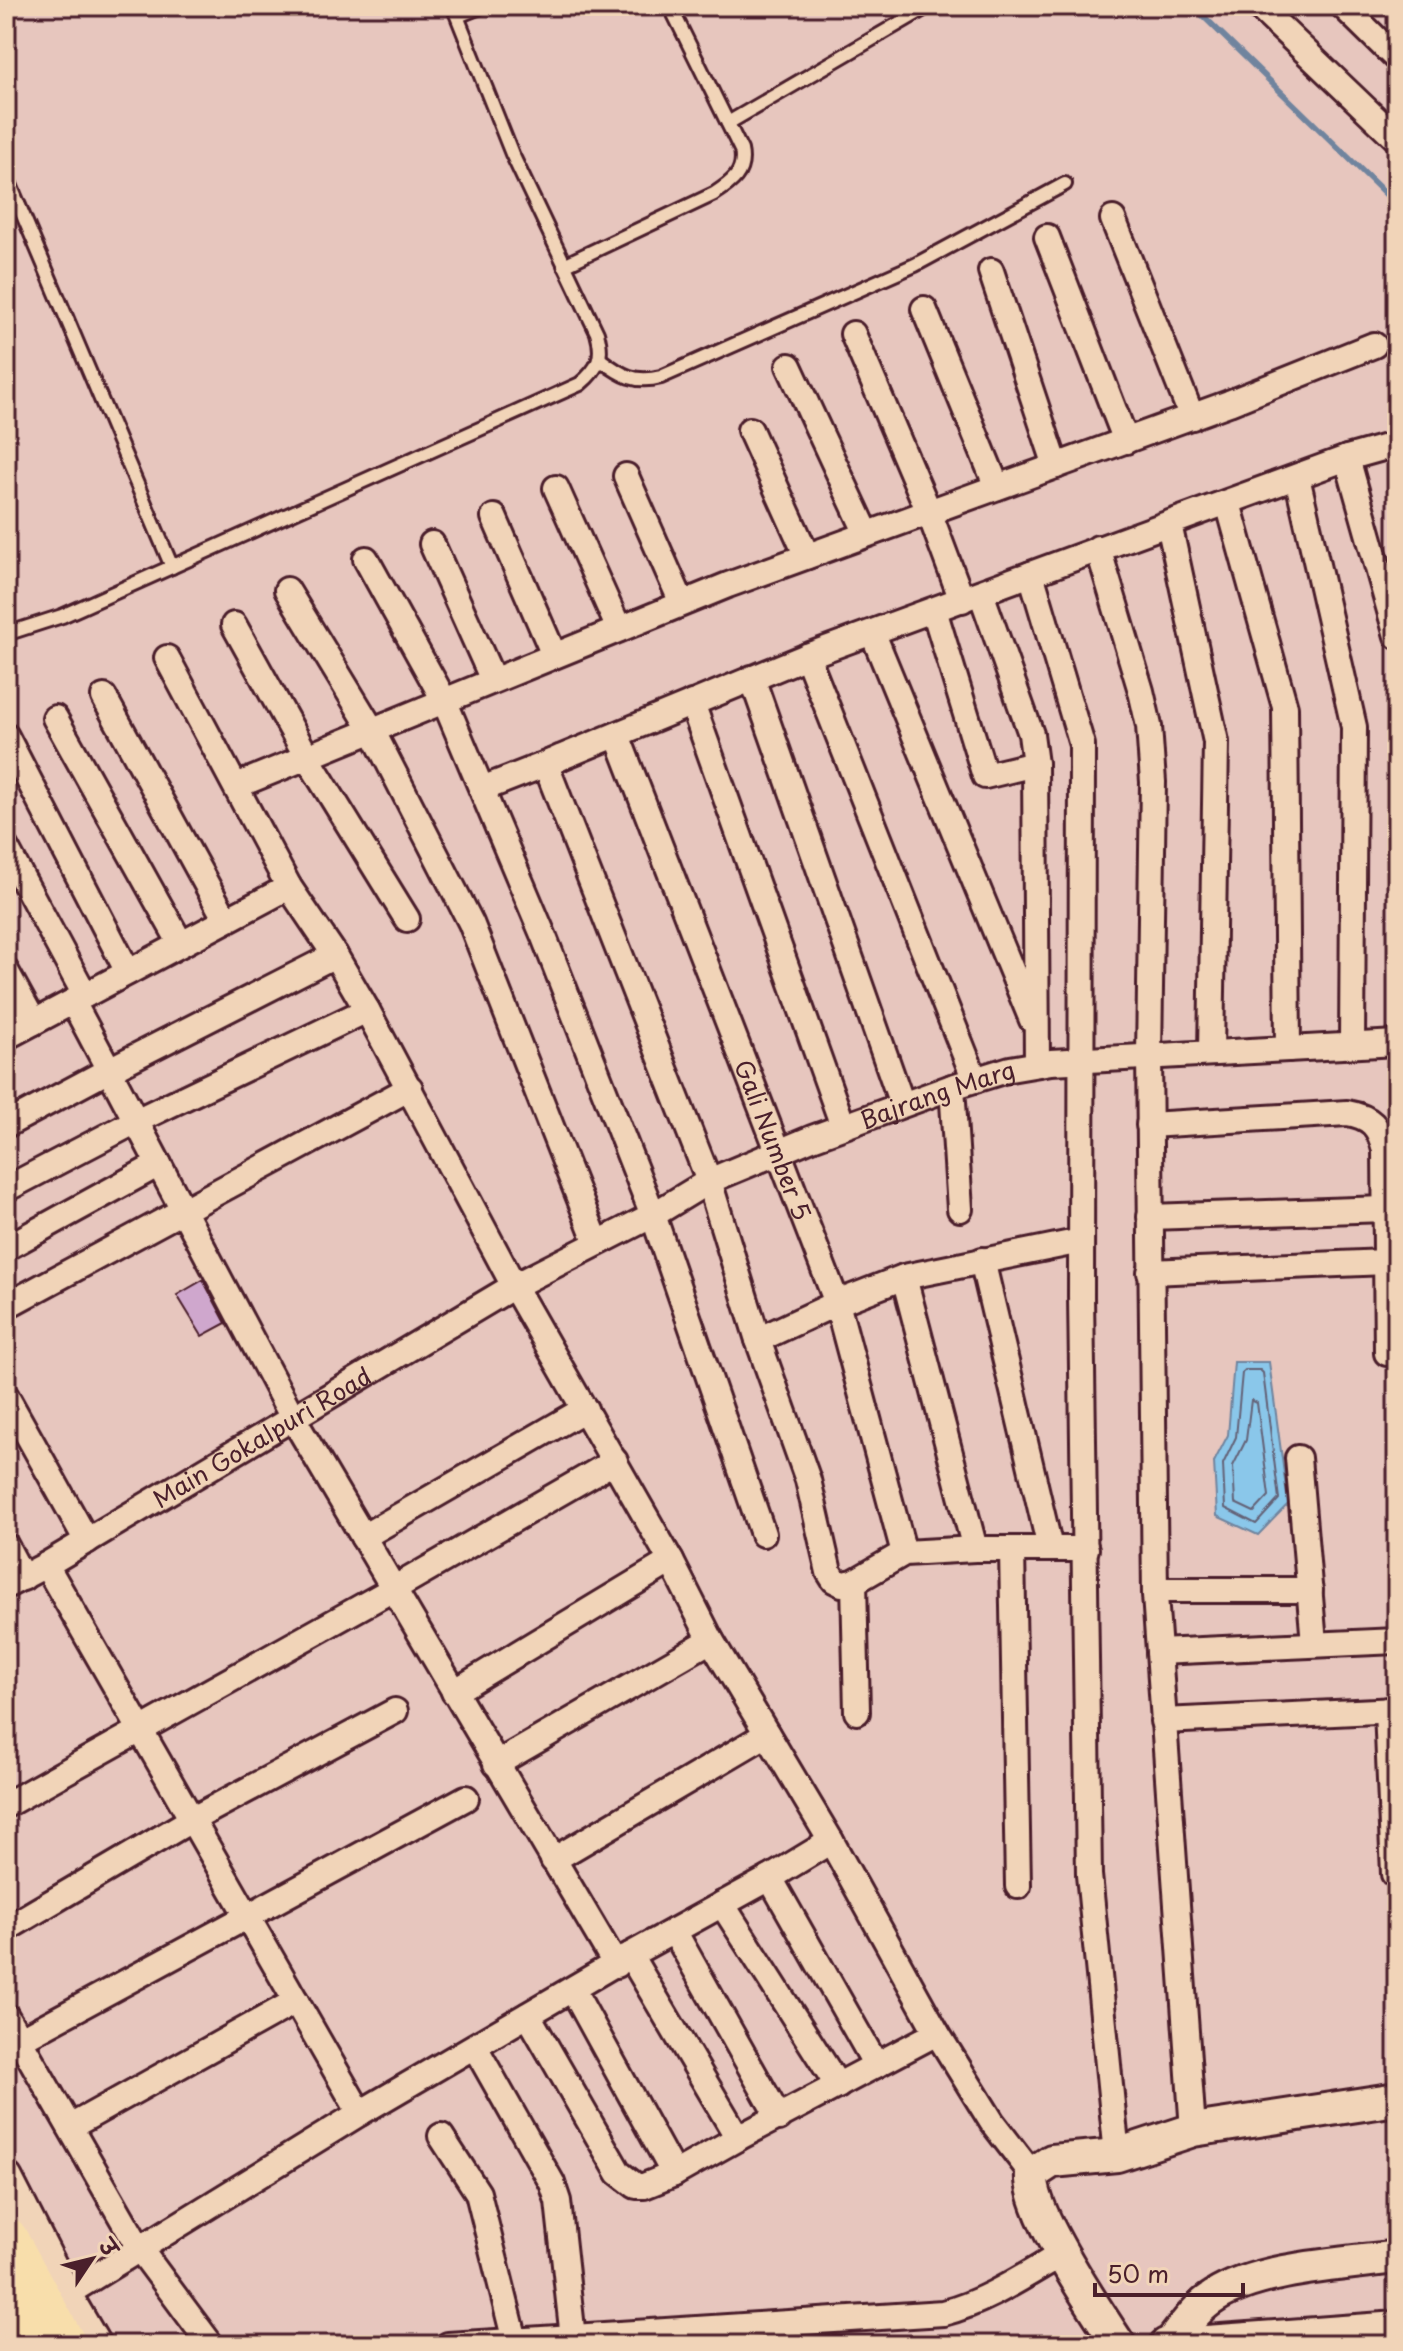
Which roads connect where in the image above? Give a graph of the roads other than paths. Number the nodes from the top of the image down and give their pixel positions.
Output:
1 (483, 6) edge
2 (670, 6) edge
3 (929, 6) edge
4 (1258, 6) edge
5 (1343, 6) edge
6 (456, 11) edge
7 (1397, 59) edge
8 (728, 123) junction
9 (1397, 139) edge
10 (6, 175) edge
11 (1065, 184) dead end
12 (1113, 219) dead end
13 (1047, 237) dead end
14 (564, 265) junction
15 (991, 271) dead end
16 (924, 309) dead end
17 (853, 334) dead end
18 (1374, 345) dead end
19 (601, 360) junction
20 (789, 366) dead end
21 (1192, 417) junction
22 (750, 430) dead end
23 (1126, 441) junction
24 (1397, 444) edge
25 (1347, 458) junction
26 (1056, 466) junction
27 (626, 476) dead end
28 (1297, 477) junction
29 (997, 487) junction
30 (556, 488) dead end
31 (1228, 503) junction
32 (929, 512) junction
33 (494, 517) dead end
34 (1169, 524) junction
35 (867, 534) junction
36 (432, 544) dead end
37 (1098, 548) junction
38 (807, 556) junction
39 (366, 559) dead end
40 (172, 567) junction
41 (1031, 574) junction
42 (287, 590) dead end
43 (972, 596) junction
44 (682, 603) junction
45 (934, 610) junction
46 (234, 625) dead end
47 (619, 629) junction
48 (6, 634) edge
49 (873, 634) junction
50 (1397, 636) edge
51 (554, 655) junction
52 (807, 656) junction
53 (167, 658) dead end
54 (752, 678) junction
55 (493, 680) junction
56 (104, 697) dead end
57 (444, 700) junction
58 (692, 703) junction
59 (55, 718) dead end
60 (372, 730) junction
61 (617, 735) junction
62 (6, 736) edge
63 (307, 757) junction
64 (551, 762) junction
65 (1035, 764) junction
66 (236, 786) junction
67 (482, 789) junction
68 (6, 848) edge
69 (289, 887) junction
70 (407, 919) dead end
71 (226, 920) junction
72 (181, 944) junction
73 (335, 955) junction
74 (6, 971) edge
75 (128, 972) junction
76 (79, 998) junction
77 (367, 1010) junction
78 (34, 1022) junction
79 (1036, 1030) junction
80 (6, 1037) edge
81 (1397, 1043) edge
82 (1352, 1045) junction
83 (1288, 1049) junction
84 (1211, 1053) junction
85 (1149, 1056) junction
86 (1081, 1060) junction
87 (1037, 1064) junction
88 (109, 1070) junction
89 (963, 1083) junction
90 (410, 1088) junction
91 (902, 1104) junction
92 (136, 1121) junction
93 (6, 1125) edge
94 (1149, 1125) junction
95 (843, 1126) junction
96 (777, 1152) junction
97 (159, 1164) junction
98 (709, 1181) junction
99 (6, 1189) edge
100 (960, 1209) dead end
101 (1385, 1209) junction
102 (183, 1211) junction
103 (653, 1215) junction
104 (1150, 1217) junction
105 (1081, 1241) junction
106 (597, 1243) junction
107 (6, 1248) edge
108 (982, 1260) junction
109 (1386, 1262) junction
110 (1150, 1272) junction
111 (904, 1277) junction
112 (514, 1286) junction
113 (837, 1303) junction
114 (6, 1306) edge
115 (758, 1340) junction
116 (1387, 1353) dead end
117 (6, 1396) edge
118 (585, 1409) junction
119 (293, 1418) junction
120 (1298, 1458) dead end
121 (615, 1461) junction
122 (763, 1534) dead end
123 (363, 1537) junction
124 (87, 1541) junction
125 (6, 1546) edge
126 (1050, 1548) junction
127 (975, 1549) junction
128 (1086, 1549) junction
129 (1012, 1550) junction
130 (904, 1553) junction
131 (671, 1561) junction
132 (46, 1565) junction
133 (14, 1582) edge
134 (854, 1582) junction
135 (393, 1589) junction
136 (1155, 1590) junction
137 (1310, 1590) junction
138 (711, 1640) junction
139 (1397, 1641) edge
140 (1314, 1643) junction
141 (1159, 1652) junction
142 (454, 1692) junction
143 (1392, 1710) edge
144 (395, 1711) dead end
145 (857, 1712) dead end
146 (1163, 1721) junction
147 (141, 1730) junction
148 (767, 1734) junction
149 (496, 1764) junction
150 (466, 1798) dead end
151 (6, 1805) edge
152 (191, 1820) junction
153 (831, 1841) junction
154 (553, 1860) junction
155 (1394, 1874) dead end
156 (770, 1878) junction
157 (1018, 1886) dead end
158 (722, 1904) junction
159 (246, 1916) junction
160 (6, 1929) edge
161 (674, 1931) junction
162 (623, 1960) junction
163 (573, 1990) junction
164 (296, 2001) junction
165 (528, 2015) junction
166 (6, 2016) edge
167 (937, 2033) junction
168 (19, 2040) junction
169 (475, 2047) junction
170 (876, 2065) junction
171 (838, 2086) junction
172 (1397, 2099) edge
173 (360, 2113) junction
174 (779, 2118) junction
175 (70, 2127) junction
176 (1193, 2130) junction
177 (441, 2136) dead end
178 (738, 2138) junction
179 (1117, 2155) junction
180 (674, 2174) junction
181 (1032, 2174) junction
182 (7, 2182) edge
183 (6, 2238) edge
184 (139, 2248) junction
185 (1064, 2257) junction
186 (1397, 2257) edge
187 (65, 2295) junction
188 (6, 2300) edge
189 (1387, 2334) edge
190 (1113, 2336) edge
191 (573, 2338) junction
192 (515, 2341) junction
193 (1168, 2344) edge
194 (31, 2345) edge
195 (65, 2345) edge
196 (94, 2345) edge
197 (211, 2345) edge
198 (448, 2345) edge

1 - 6 lane
2 - 8 lane
3 - 8 lane
4 - 9 street
5 - 7 street
6 - 14 lane
8 - 14 lane
10 - 40 lane
11 - 19 lane
12 - 21 street
13 - 23 street
14 - 19 lane
15 - 26 street
16 - 29 street
17 - 32 street
18 - 21 street
19 - 40 lane
20 - 35 street
21 - 23 street
22 - 38 street
23 - 26 street
24 - 25 street
25 - 28 street
25 - 50 street
26 - 29 street
27 - 44 street
28 - 31 street
28 - 82 street
29 - 32 street
30 - 47 street
31 - 34 street
31 - 83 street
32 - 35 street
32 - 43 street
33 - 51 street
34 - 37 street
34 - 84 street
35 - 38 street
36 - 55 street
37 - 41 street
37 - 85 street
38 - 44 street
39 - 57 street
40 - 48 lane
41 - 43 street
41 - 86 street
42 - 60 street
43 - 45 street
43 - 65 street
44 - 47 street
45 - 49 street
45 - 65 street
46 - 63 street
47 - 51 street
49 - 52 street
49 - 79 street
51 - 55 street
52 - 54 street
52 - 89 street
53 - 66 street
54 - 58 street
54 - 91 street
55 - 57 street
56 - 71 street
57 - 60 street
57 - 67 street
58 - 61 street
58 - 95 street
59 - 72 street
60 - 63 street
60 - 106 street
61 - 64 street
61 - 96 street, Gali Number 5
62 - 75 street
63 - 66 street
63 - 70 street
64 - 67 street
64 - 98 street
65 - 79 street
66 - 69 street
67 - 103 street
68 - 76 street
69 - 71 street
69 - 73 street
71 - 72 street
72 - 75 street
73 - 77 street
73 - 88 street
74 - 78 street
75 - 76 street
76 - 78 street
76 - 88 street
77 - 90 street
77 - 92 street
78 - 80 street
79 - 87 street
81 - 82 street, Bajrang Marg
82 - 83 street, Bajrang Marg
83 - 84 street, Bajrang Marg
84 - 85 street, Bajrang Marg
85 - 86 street, Bajrang Marg
85 - 94 street
86 - 87 street, Bajrang Marg
86 - 105 street
87 - 89 street, Bajrang Marg
88 - 92 street
88 - 93 street
89 - 91 street, Bajrang Marg
89 - 100 street
90 - 102 street
90 - 112 street
91 - 95 street, Bajrang Marg
92 - 97 street
92 - 99 street
94 - 101 street
94 - 104 street
95 - 96 street, Bajrang Marg
96 - 98 street, Bajrang Marg
96 - 113 street, Gali Number 5
97 - 102 street
97 - 107 street
98 - 103 street, Bajrang Marg
98 - 115 street
101 - 104 street
101 - 109 street
102 - 114 street
102 - 119 street
103 - 106 street, Bajrang Marg
103 - 122 street
104 - 110 street
105 - 108 street
105 - 128 street
106 - 112 street, Bajrang Marg
108 - 111 street
108 - 126 street
109 - 110 street
109 - 116 street
110 - 136 street
111 - 113 street
111 - 127 street
112 - 118 street
112 - 119 street, Main Gokalpuri Road
113 - 115 street
113 - 130 street, Gali Number 5
115 - 134 street
117 - 124 street
118 - 121 street
118 - 123 street
119 - 123 street
119 - 124 street, Main Gokalpuri Road
120 - 137 street
121 - 131 street
121 - 135 street
123 - 135 street
124 - 132 street, Main Gokalpuri Road
125 - 133 street
126 - 128 street
126 - 129 street
127 - 129 street
127 - 130 street
128 - 179 street
129 - 157 street
130 - 134 street
131 - 138 street
131 - 142 street
132 - 133 street, Main Gokalpuri Road
132 - 147 street
134 - 145 street
135 - 142 street
135 - 147 street
136 - 137 street
136 - 141 street
137 - 140 street
138 - 148 street
138 - 149 street
139 - 140 street
140 - 141 street
141 - 146 street
142 - 149 street
143 - 146 street
143 - 155 street
144 - 152 street
146 - 176 street
147 - 151 street
147 - 152 street
148 - 153 street
148 - 154 street
149 - 154 street
150 - 159 street
152 - 159 street
152 - 160 street
153 - 156 street
153 - 167 street
154 - 162 street
156 - 158 street
156 - 170 street
158 - 161 street
158 - 171 street
159 - 164 street
159 - 168 street
161 - 162 street
161 - 174 street
162 - 163 street
162 - 178 street
163 - 165 street
163 - 180 street
164 - 173 street
164 - 175 street
165 - 169 street
165 - 180 street
166 - 168 street
167 - 170 street
167 - 181 street
168 - 175 street
169 - 173 street
169 - 191 street
170 - 171 street
171 - 174 street
172 - 176 street
173 - 184 street
174 - 178 street
175 - 184 street
176 - 179 street
177 - 192 street
178 - 180 street
179 - 181 street
181 - 185 street
182 - 187 street
183 - 195 highway
184 - 187 street
184 - 197 street
185 - 190 street
185 - 191 street
186 - 193 street
187 - 196 street
188 - 194 highway
189 - 193 street
191 - 192 street
192 - 198 street

